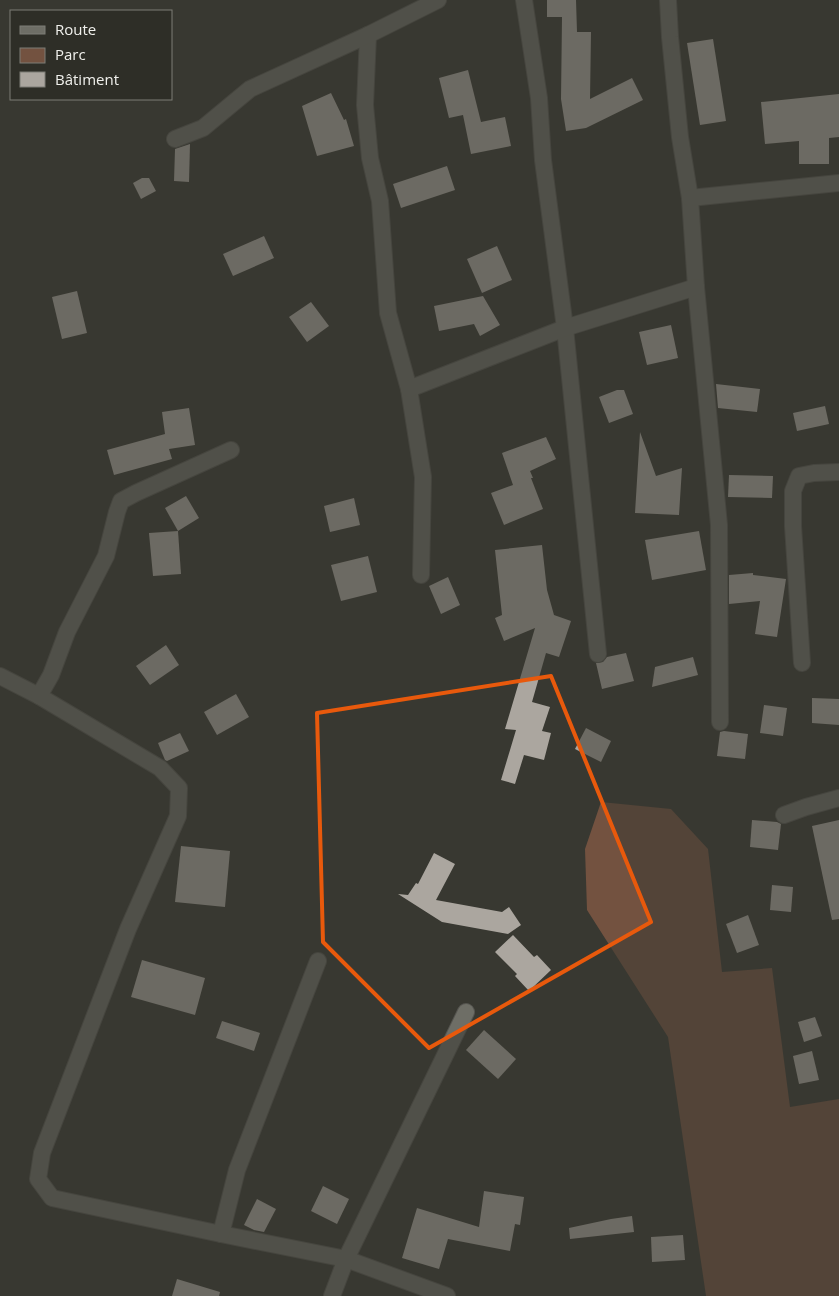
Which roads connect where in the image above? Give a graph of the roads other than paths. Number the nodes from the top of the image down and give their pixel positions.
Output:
1 (438, 0) edge
2 (524, 0) edge
3 (668, 0) edge
4 (368, 35) junction
5 (175, 139) dead end
6 (839, 183) edge
7 (690, 198) junction
8 (696, 287) junction
9 (565, 328) junction
10 (409, 389) junction
11 (231, 450) dead end
12 (839, 472) edge
13 (421, 575) dead end
14 (598, 654) dead end
15 (802, 663) dead end
16 (0, 676) edge
17 (39, 696) junction
18 (720, 722) dead end
19 (839, 798) edge
20 (784, 815) dead end
21 (318, 961) dead end
22 (466, 1012) dead end
23 (222, 1234) junction
24 (346, 1259) junction
25 (332, 1296) edge
26 (447, 1296) edge

1 - 4 street
2 - 9 street
3 - 7 street
4 - 5 street
4 - 10 street
6 - 7 street
7 - 8 street
8 - 9 street
8 - 18 street
9 - 10 street
9 - 14 street
10 - 13 street
11 - 17 street
12 - 15 street
16 - 17 street
17 - 23 street
19 - 20 street
21 - 23 street
22 - 24 street
23 - 24 street
24 - 25 street
24 - 26 street

